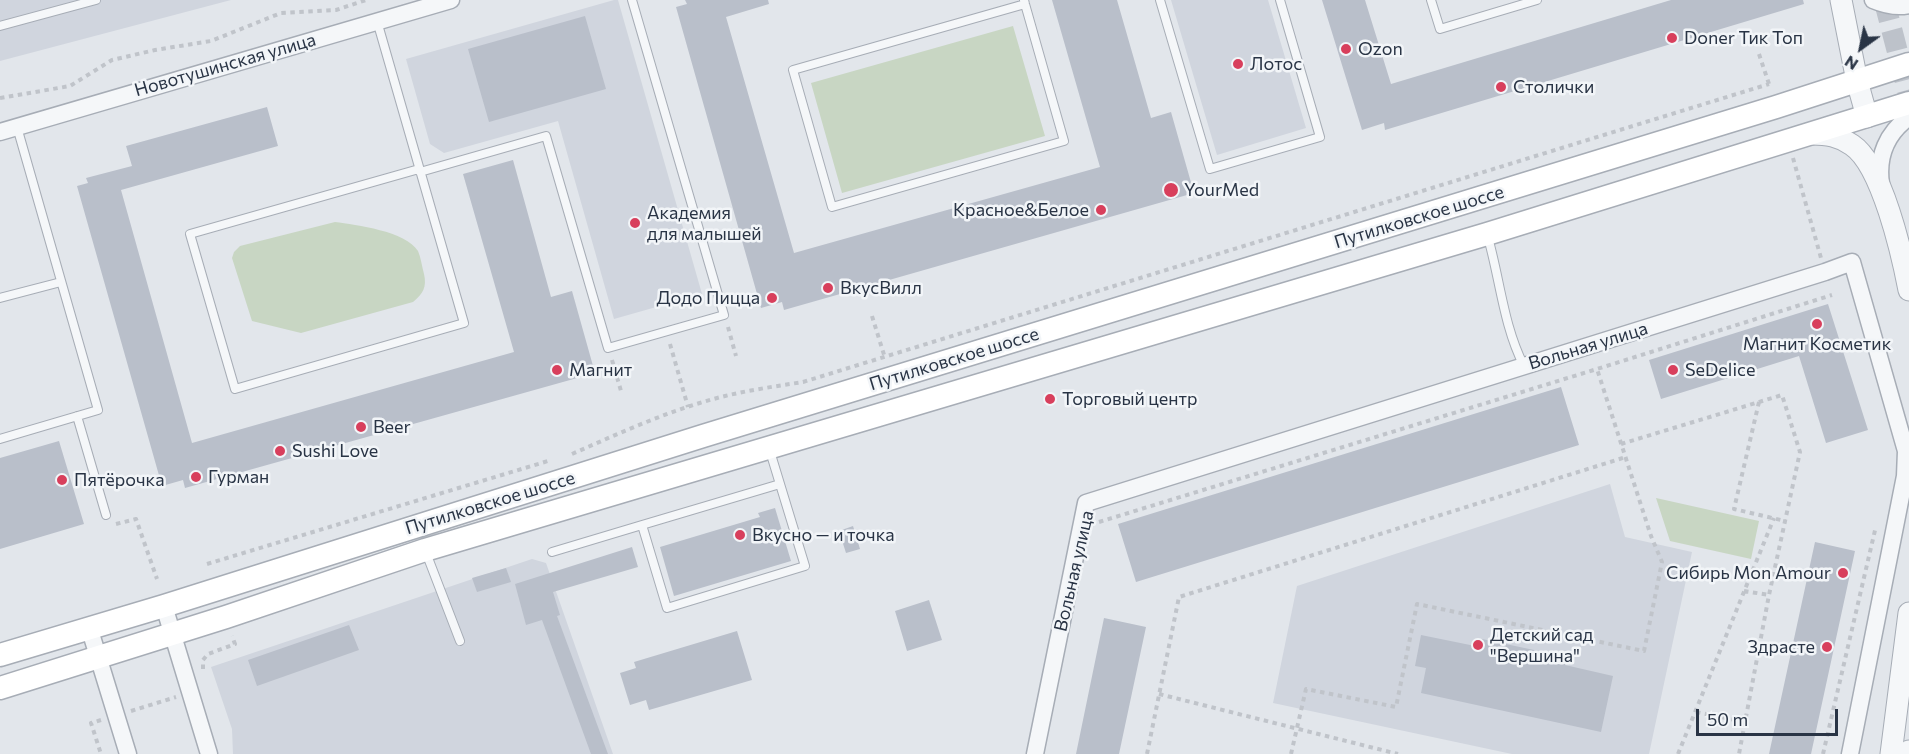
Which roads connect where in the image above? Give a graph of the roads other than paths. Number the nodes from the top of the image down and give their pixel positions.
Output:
1 (96, 0) edge
2 (451, 0) edge
3 (632, 0) edge
4 (1160, 0) edge
5 (1280, 0) edge
6 (1431, 0) edge
7 (1537, 0) edge
8 (1841, 0) edge
9 (1873, 0) edge
10 (1024, 2) edge
11 (1909, 5) edge
12 (377, 21) junction
13 (0, 26) edge
14 (1909, 64) edge
15 (1857, 81) junction
16 (1909, 103) edge
17 (1867, 117) junction
18 (1909, 117) edge
19 (17, 127) junction
20 (0, 132) edge
21 (1812, 134) junction
22 (420, 171) junction
23 (1881, 188) junction
24 (1487, 234) junction
25 (61, 282) junction
26 (1909, 291) edge
27 (0, 298) edge
28 (1524, 366) junction
29 (76, 416) junction
30 (0, 439) edge
31 (769, 448) junction
32 (780, 484) junction
33 (106, 515) road end
34 (642, 525) junction
35 (425, 550) junction
36 (552, 552) dead end
37 (164, 606) junction
38 (1909, 613) edge
39 (89, 627) junction
40 (172, 634) junction
41 (460, 641) dead end
42 (0, 655) edge
43 (98, 657) junction
44 (0, 688) edge
45 (128, 754) edge
46 (209, 754) edge
47 (1035, 754) edge
48 (1850, 754) edge
49 (1891, 754) edge

1 - 13 lane
2 - 12 street, Новотушинская улица
3 - 22 lane
4 - 5 lane
6 - 7 lane
8 - 15 street
9 - 11 street
10 - 10 lane
12 - 19 street, Новотушинская улица
12 - 22 lane
14 - 15 main road, Путилковское шоссе
15 - 17 street
15 - 37 main road, Путилковское шоссе
16 - 17 main road, Путилковское шоссе
17 - 21 main road, Путилковское шоссе
18 - 23 street
19 - 20 street, Новотушинская улица
19 - 25 lane
21 - 23 street
21 - 24 main road, Путилковское шоссе
22 - 22 lane
23 - 26 street
24 - 28 lane
24 - 31 main road, Путилковское шоссе
25 - 27 lane
25 - 29 lane
28 - 47 street, Вольная улица
28 - 48 street, Вольная улица
29 - 30 lane
29 - 33 lane
31 - 32 lane
31 - 35 main road, Путилковское шоссе
32 - 34 lane
32 - 34 lane
34 - 36 lane
35 - 40 main road, Путилковское шоссе
35 - 41 lane
37 - 39 main road, Путилковское шоссе
37 - 40 street
38 - 49 street
39 - 42 main road, Путилковское шоссе
39 - 43 street
40 - 43 main road, Путилковское шоссе
40 - 46 street
43 - 44 main road, Путилковское шоссе
43 - 45 street

